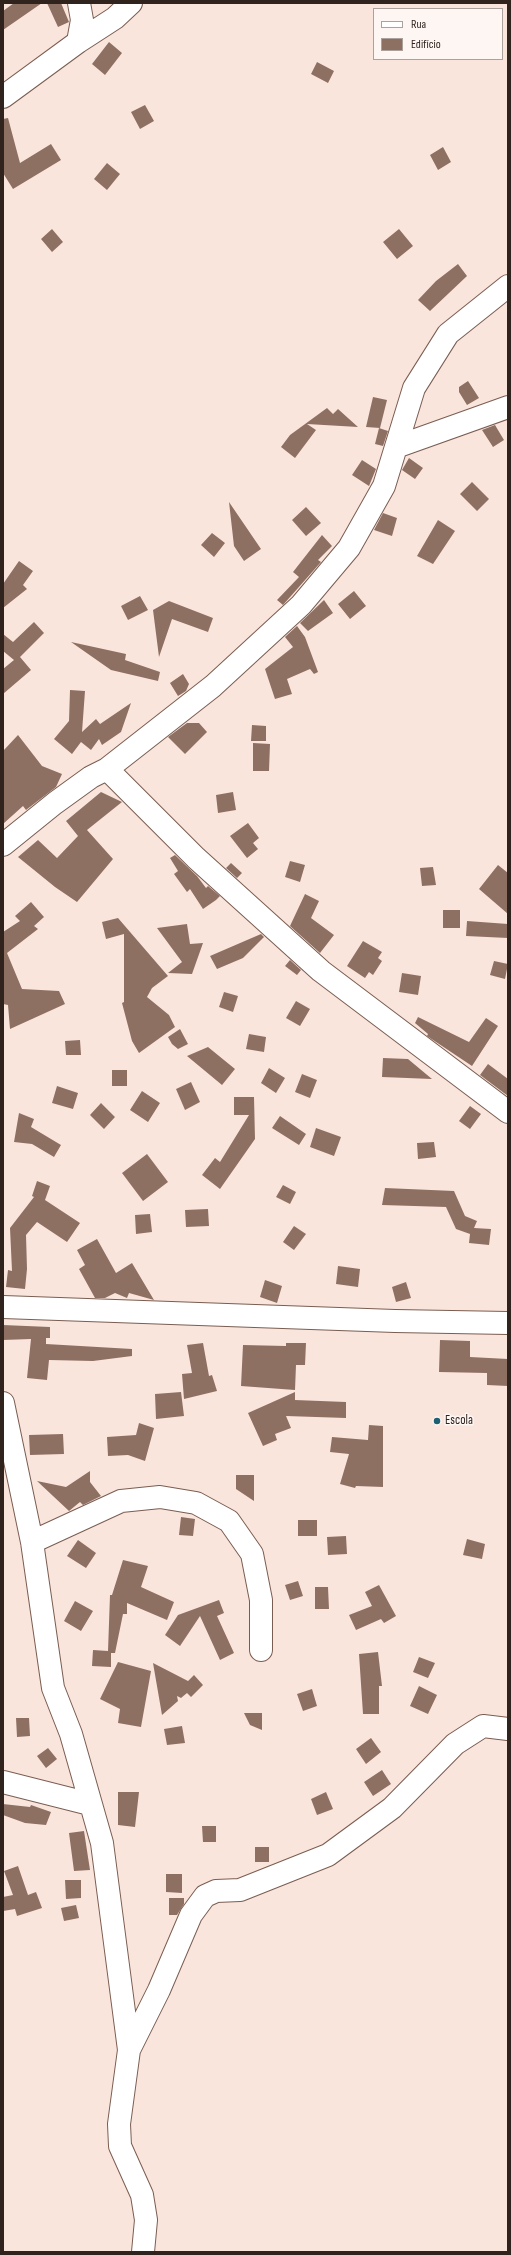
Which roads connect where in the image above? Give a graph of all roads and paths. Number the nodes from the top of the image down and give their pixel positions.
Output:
1 (79, 3) edge
2 (131, 3) edge
3 (78, 42) junction
4 (3, 97) edge
5 (508, 286) edge
6 (508, 407) edge
7 (396, 447) junction
8 (107, 770) junction
9 (3, 845) edge
10 (508, 1112) edge
11 (3, 1307) edge
12 (508, 1323) edge
13 (3, 1403) edge
14 (32, 1542) junction
15 (261, 1650) dead end
16 (508, 1729) edge
17 (3, 1782) edge
18 (90, 1804) junction
19 (129, 2050) junction
20 (143, 2252) edge

1 - 3 street
2 - 3 street
3 - 4 street
5 - 7 street
6 - 7 street
7 - 8 street
8 - 9 street
8 - 10 street
11 - 12 street
13 - 14 street
14 - 15 street
14 - 18 street
16 - 19 street
17 - 18 street
18 - 19 street
19 - 20 street

